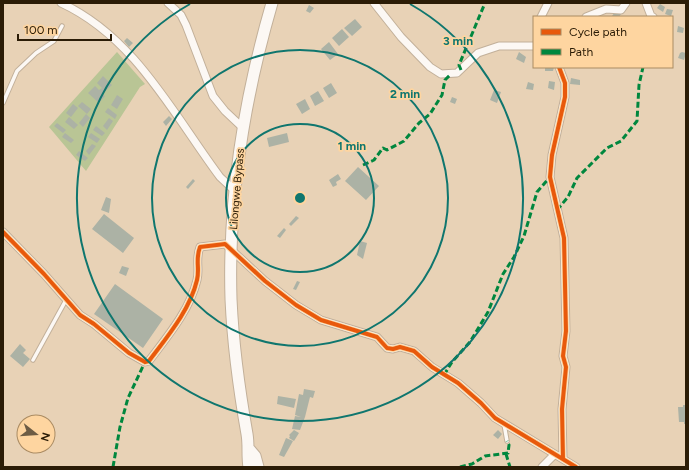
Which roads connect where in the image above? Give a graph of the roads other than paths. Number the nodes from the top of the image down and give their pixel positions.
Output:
1 (61, 3) edge
2 (168, 3) edge
3 (272, 3) edge
4 (374, 3) edge
5 (548, 3) edge
6 (626, 3) edge
7 (646, 3) edge
8 (542, 16) edge
9 (588, 16) edge
10 (651, 16) edge
11 (62, 26) dead end
12 (533, 46) edge
13 (559, 68) edge
14 (3, 103) edge
15 (243, 128) junction
16 (235, 191) junction
17 (3, 232) edge
18 (232, 250) junction
19 (66, 300) junction
20 (32, 360) dead end
21 (504, 423) junction
22 (507, 441) dead end
23 (249, 449) junction
24 (554, 455) junction
25 (563, 459) junction
26 (249, 467) edge
27 (258, 467) edge
28 (542, 467) edge
29 (576, 467) edge

1 - 16 street
2 - 15 street
3 - 15 main road, Lilongwe Bypass
4 - 12 street
5 - 8 street
6 - 9 street
7 - 10 street
11 - 14 lane
13 - 25 street
15 - 16 main road, Lilongwe Bypass
16 - 18 main road, Lilongwe Bypass
17 - 19 street
18 - 19 street
18 - 21 street
18 - 23 main road, Lilongwe Bypass
19 - 20 lane
21 - 22 lane
21 - 24 street
23 - 26 main road, Lilongwe Bypass
23 - 27 main road, Lilongwe Bypass
24 - 25 street
24 - 28 street
25 - 29 street

